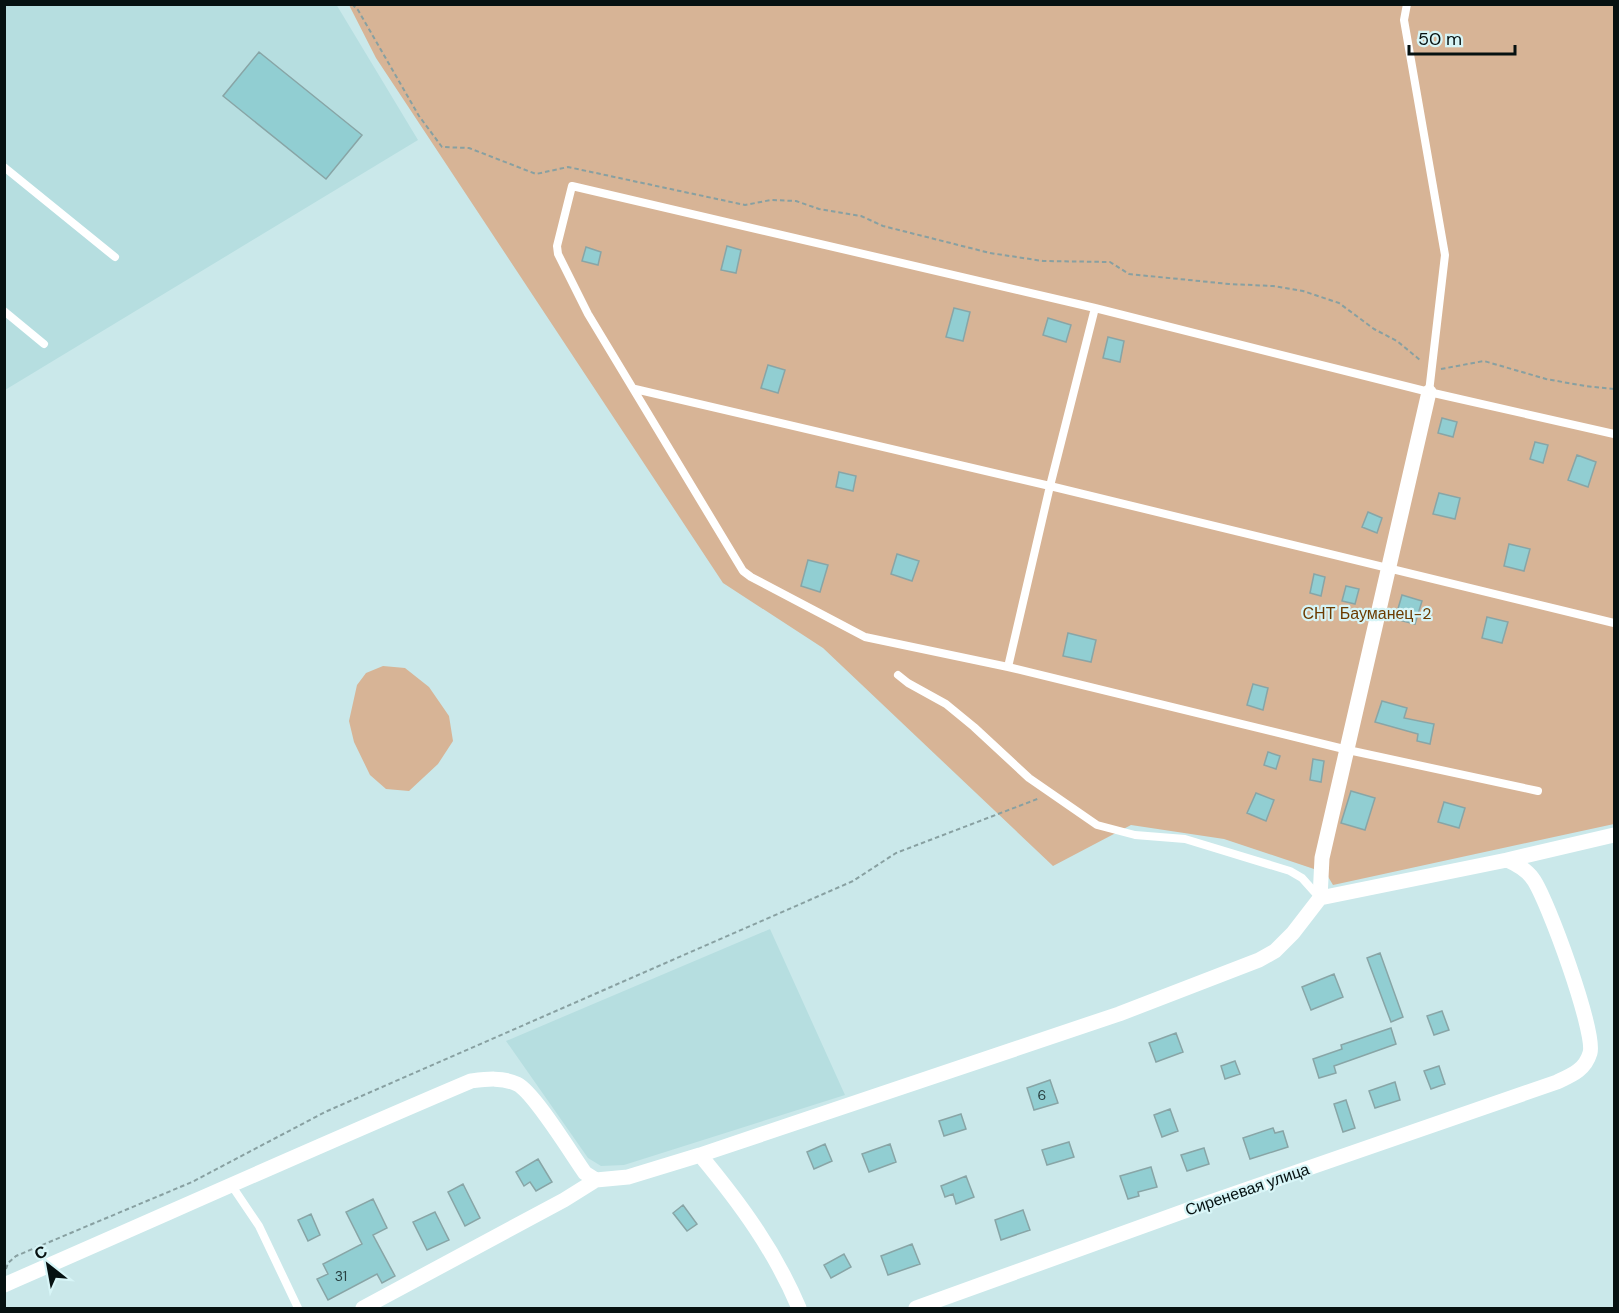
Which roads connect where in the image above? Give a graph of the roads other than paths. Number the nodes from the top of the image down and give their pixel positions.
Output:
1 (1407, 4) edge
2 (4, 167) edge
3 (115, 257) dead end
4 (1095, 308) junction
5 (4, 311) edge
6 (44, 344) dead end
7 (635, 389) junction
8 (1429, 392) junction
9 (1614, 434) edge
10 (1050, 486) junction
11 (1389, 567) junction
12 (1614, 623) edge
13 (1008, 667) junction
14 (898, 675) dead end
15 (1348, 750) junction
16 (1538, 791) dead end
17 (1614, 835) edge
18 (1507, 860) junction
19 (1320, 898) junction
20 (700, 1155) junction
21 (596, 1180) junction
22 (232, 1186) junction
23 (4, 1285) edge
24 (298, 1308) edge
25 (363, 1308) edge
26 (799, 1308) edge
27 (916, 1308) edge

1 - 8 lane
2 - 3 lane
4 - 7 lane
4 - 8 lane
4 - 10 lane
5 - 6 lane
7 - 10 lane
7 - 13 lane
8 - 9 lane
8 - 11 street
10 - 11 lane
10 - 13 lane
11 - 12 lane
11 - 15 street
13 - 15 lane
14 - 19 lane
15 - 16 lane
15 - 19 street
17 - 18 street
18 - 19 street
18 - 27 street, Сиреневая улица
19 - 20 street
20 - 21 street
20 - 26 street
21 - 22 street
21 - 25 street
22 - 23 street
22 - 24 lane

